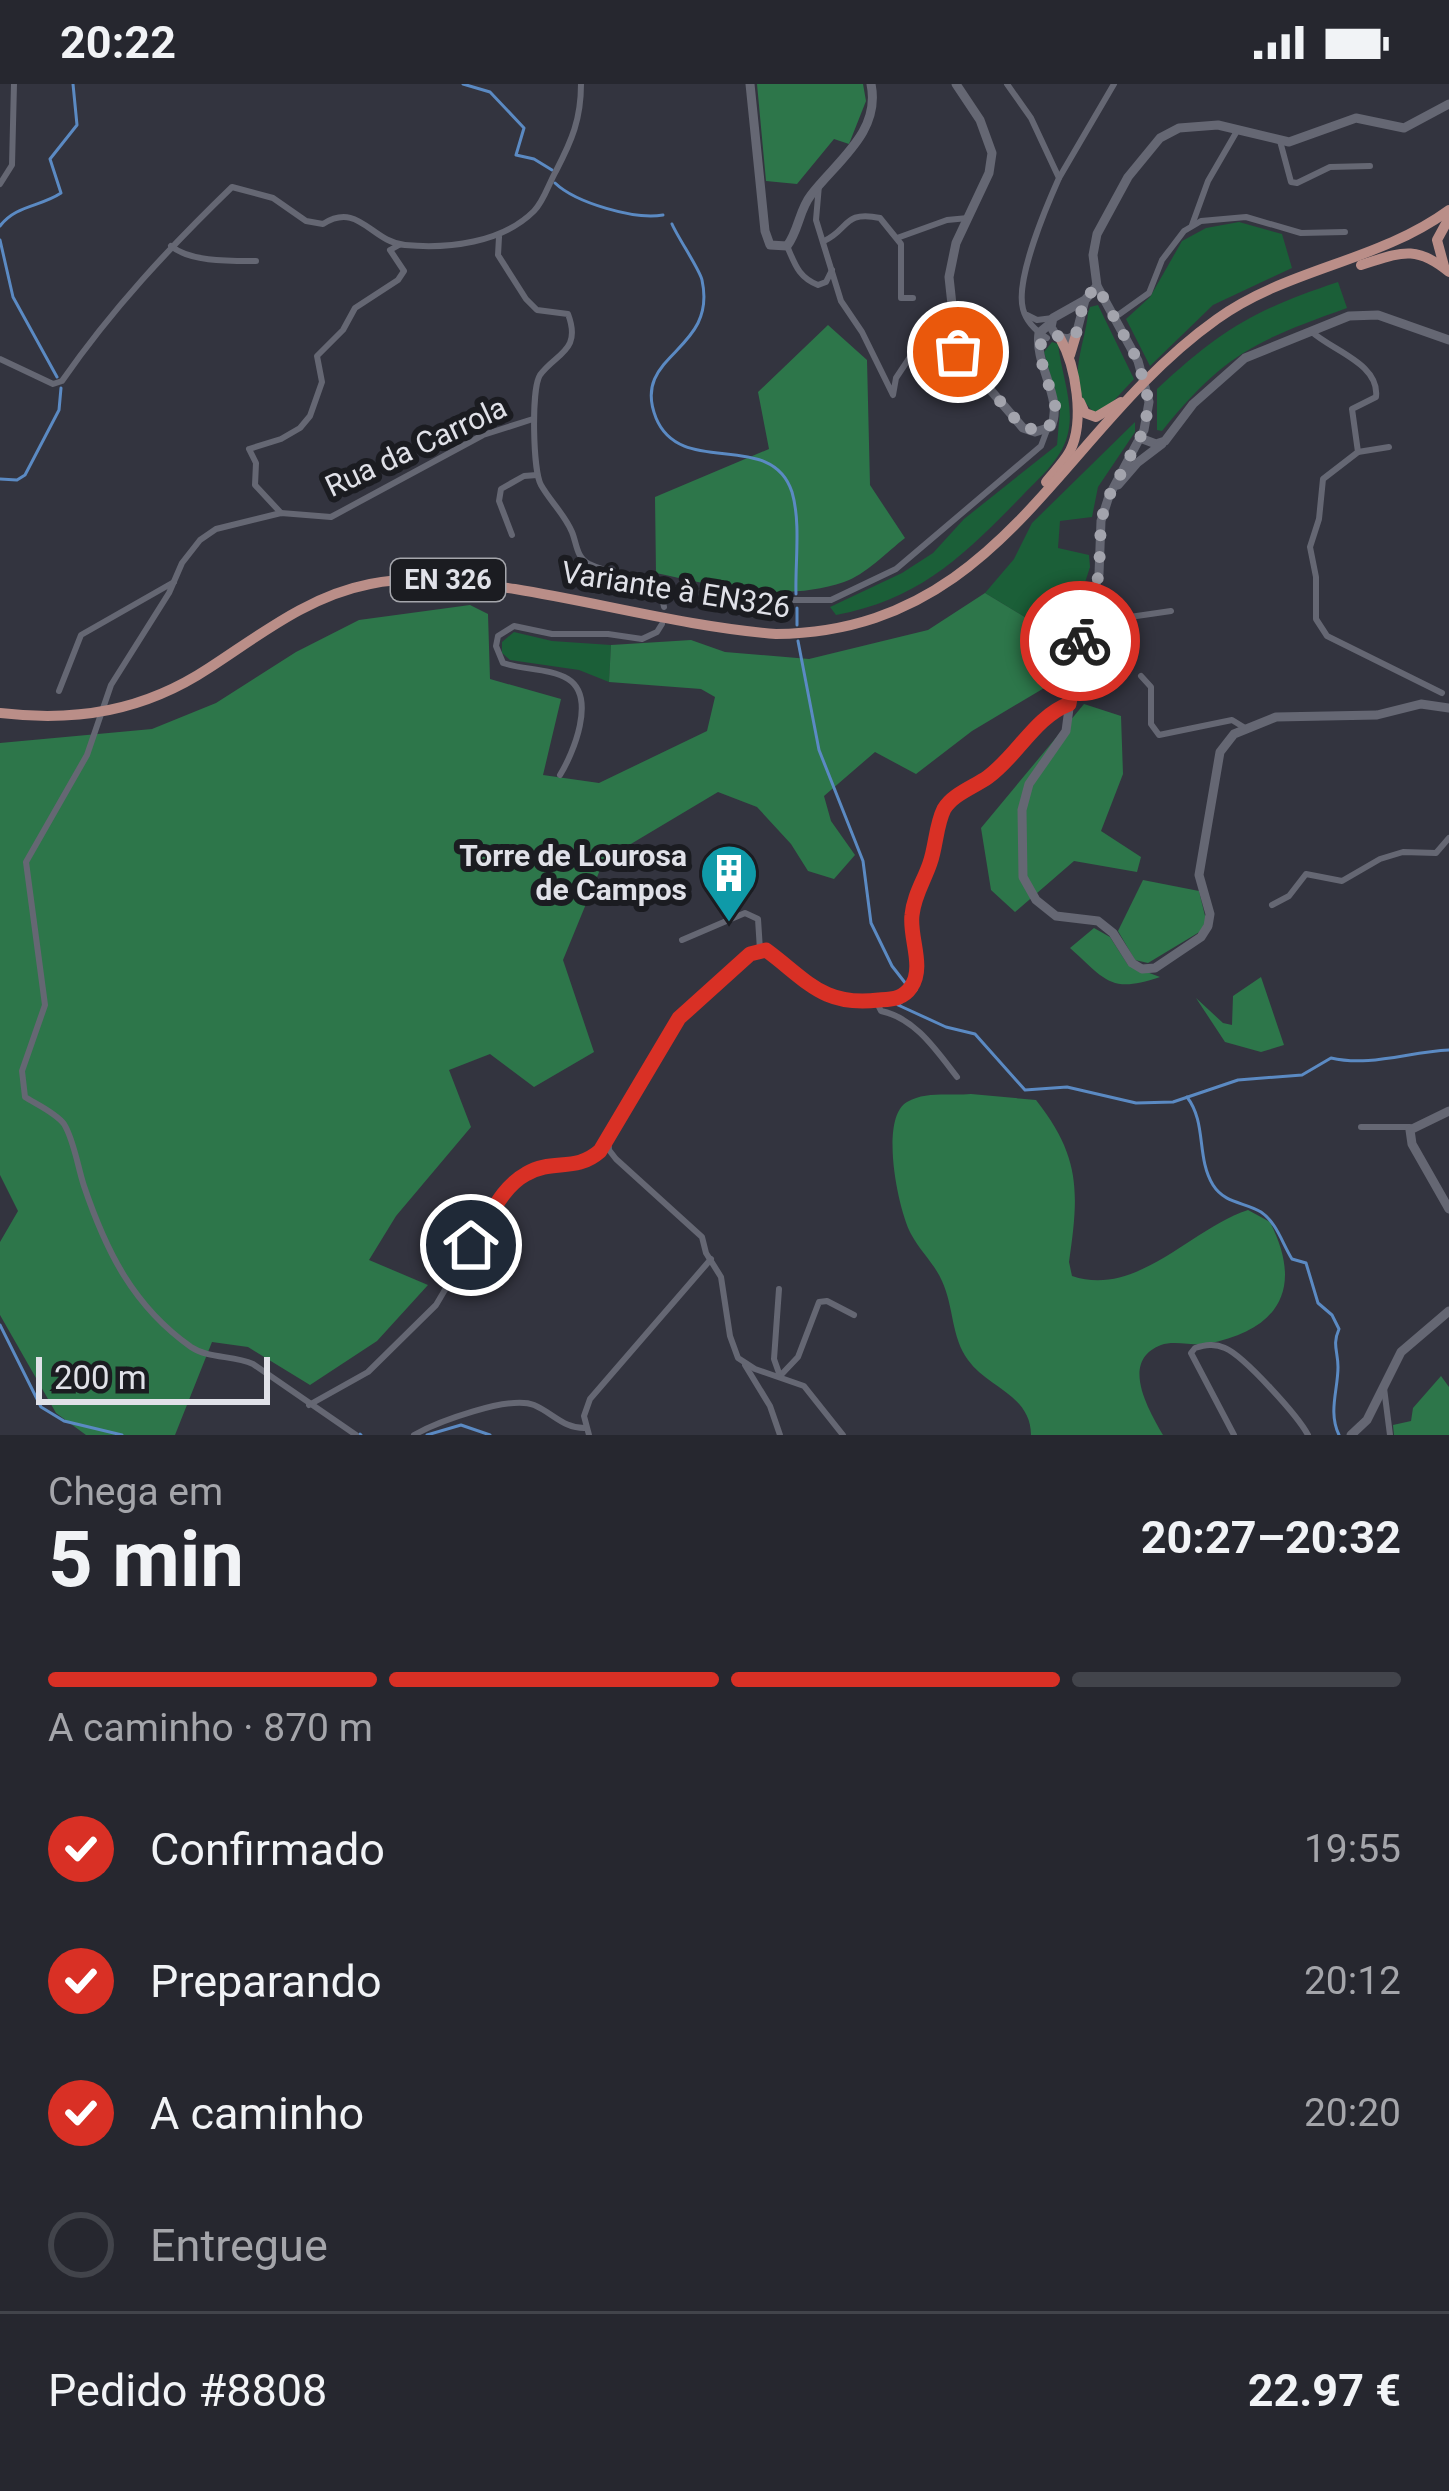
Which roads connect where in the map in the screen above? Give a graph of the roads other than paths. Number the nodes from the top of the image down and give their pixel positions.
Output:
1 (14, 84) edge
2 (581, 84) edge
3 (750, 84) edge
4 (871, 84) edge
5 (956, 84) edge
6 (1007, 84) edge
7 (1114, 84) edge
8 (1449, 104) edge
9 (1237, 130) junction
10 (1280, 141) junction
11 (1370, 166) dead end
12 (1059, 178) junction
13 (0, 184) edge
14 (819, 185) junction
15 (1449, 214) edge
16 (968, 218) junction
17 (1192, 225) junction
18 (1345, 232) dead end
19 (500, 237) junction
20 (897, 238) junction
21 (824, 242) junction
22 (399, 245) junction
23 (171, 246) junction
24 (788, 246) junction
25 (256, 261) dead end
26 (832, 269) junction
27 (1447, 271) edge
28 (1288, 282) junction
29 (1097, 286) junction
30 (913, 298) dead end
31 (1084, 300) junction
32 (1065, 311) junction
33 (1024, 314) junction
34 (1114, 318) junction
35 (1078, 320) junction
36 (1309, 330) junction
37 (1051, 331) junction
38 (1076, 334) junction
39 (1449, 340) edge
40 (958, 352) junction
41 (0, 359) edge
42 (1070, 359) junction
43 (1073, 386) junction
44 (1139, 391) junction
45 (533, 419) junction
46 (1047, 430) junction
47 (1142, 434) junction
48 (1165, 441) junction
49 (1389, 447) dead end
50 (1358, 452) junction
51 (537, 475) junction
52 (1113, 488) junction
53 (1033, 506) junction
54 (281, 513) junction
55 (512, 535) dead end
56 (173, 582) junction
57 (660, 587) junction
58 (664, 607) dead end
59 (1171, 610) dead end
60 (662, 624) dead end
61 (1141, 676) dead end
62 (1072, 679) junction
63 (59, 691) dead end
64 (1442, 693) dead end
65 (1069, 704) junction
66 (1449, 709) edge
67 (0, 713) edge
68 (1245, 728) junction
69 (560, 775) dead end
70 (1449, 838) edge
71 (1272, 905) dead end
72 (682, 940) dead end
73 (760, 950) junction
74 (876, 1000) junction
75 (957, 1077) dead end
76 (1449, 1111) edge
77 (1360, 1127) dead end
78 (1413, 1128) junction
79 (607, 1142) junction
80 (1449, 1209) edge
81 (711, 1259) junction
82 (778, 1289) dead end
83 (1449, 1311) edge
84 (854, 1315) dead end
85 (743, 1362) junction
86 (780, 1376) junction
87 (1384, 1384) junction
88 (309, 1405) junction
89 (588, 1431) edge
90 (356, 1435) edge
91 (414, 1435) edge
92 (780, 1435) edge
93 (843, 1435) edge
94 (1234, 1435) edge
95 (1308, 1435) edge
96 (1351, 1435) edge
97 (1390, 1435) edge

1 - 13 street
2 - 19 street
3 - 24 street
4 - 14 street
5 - 16 street
6 - 12 street
7 - 12 street
8 - 10 street
9 - 10 street
9 - 17 street
9 - 29 street
10 - 11 street
12 - 33 street
14 - 21 street
14 - 24 street
15 - 27 main road
15 - 28 main road, Variante à EN326 / EN 326
16 - 20 street
16 - 40 street
17 - 18 street
17 - 34 street
19 - 22 street
19 - 45 street
20 - 21 street
20 - 30 street
21 - 26 street
22 - 23 street
22 - 54 street
23 - 25 street
23 - 41 street
24 - 26 street
26 - 40 street
27 - 28 main road
28 - 44 main road, Variante à EN326 / EN 326
29 - 31 street
29 - 34 street
31 - 32 street
31 - 35 street
32 - 35 street
32 - 37 street
33 - 37 street
33 - 37 street
34 - 47 street
35 - 38 street
36 - 39 street
36 - 48 street
36 - 50 street
37 - 38 street
37 - 42 main road
37 - 46 street
38 - 42 main road
40 - 46 street
42 - 43 main road
43 - 44 main road
43 - 53 main road
44 - 53 main road, Variante à EN326 / EN 326
45 - 51 street
45 - 54 street, Rua da Carrola
46 - 57 street
47 - 48 street
47 - 52 street
48 - 52 street
49 - 50 street
50 - 64 street
51 - 55 street
51 - 57 street
52 - 62 street
53 - 67 main road, Variante à EN326 / EN 326
54 - 56 street, Rua da Carrola
56 - 63 street
56 - 88 street, Rua da Carrola
57 - 58 street
59 - 62 street
60 - 69 street
61 - 68 street
62 - 65 street
65 - 68 street
65 - 74 street
66 - 68 street
70 - 71 street
72 - 73 street
73 - 74 street
73 - 79 street
74 - 75 street
76 - 78 street
77 - 78 street
78 - 80 street
79 - 81 street
79 - 88 street
81 - 85 street
81 - 89 street
82 - 86 street
83 - 87 street
84 - 86 street
85 - 86 street
85 - 92 street
86 - 93 street
87 - 96 street
87 - 97 street
88 - 90 street
89 - 91 street
94 - 95 street

